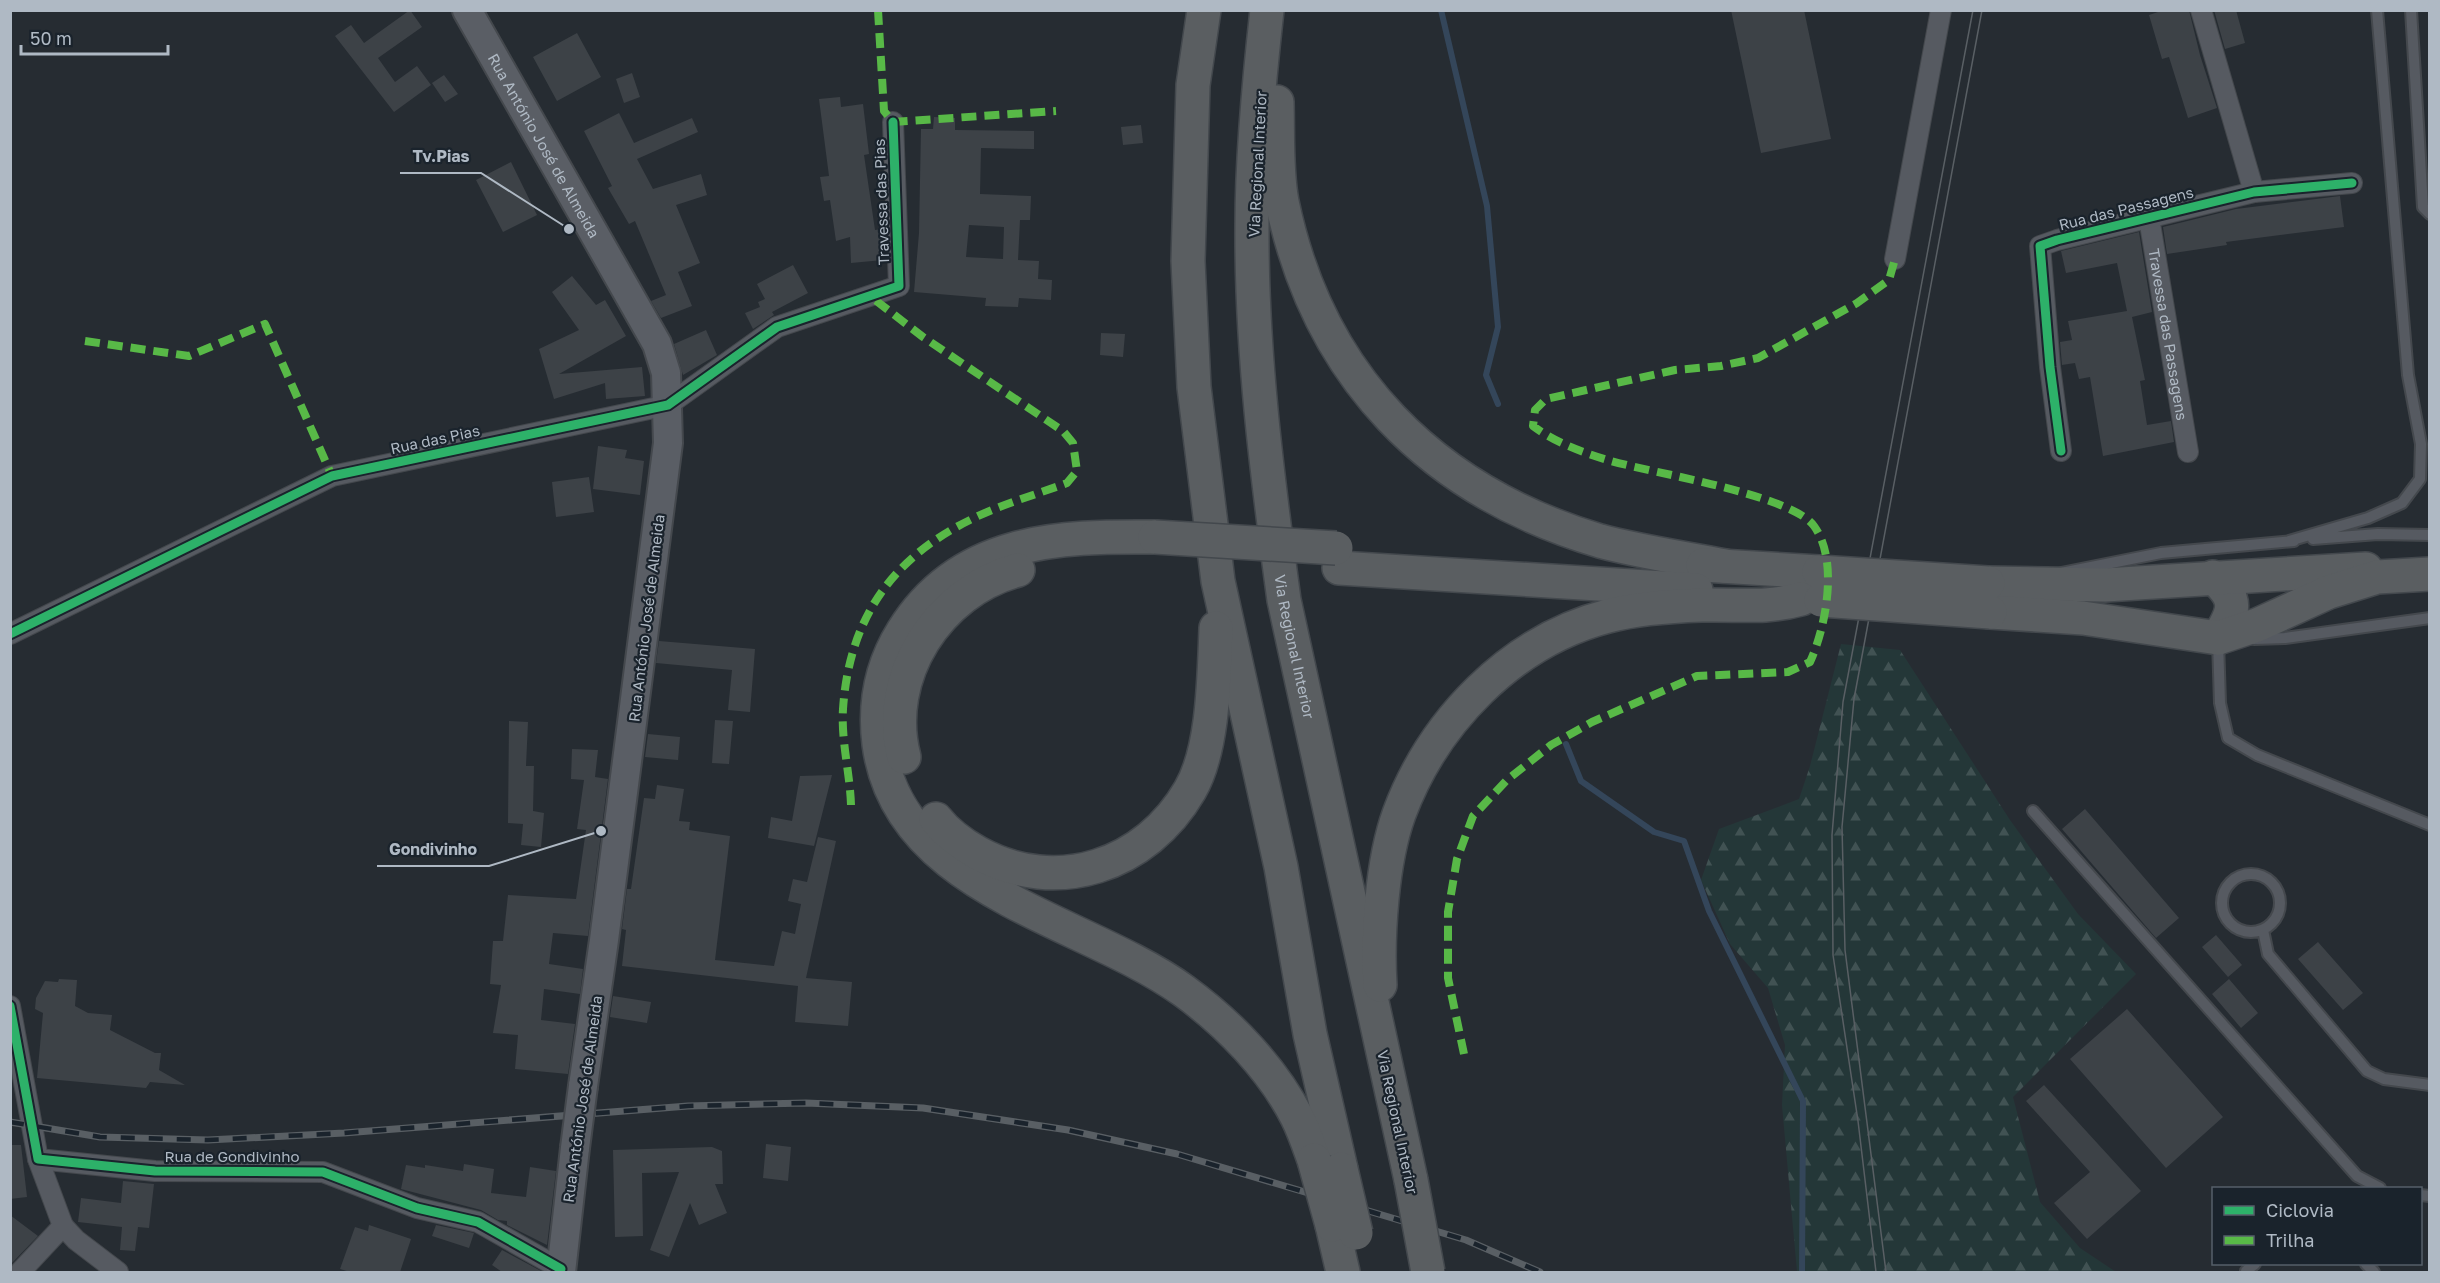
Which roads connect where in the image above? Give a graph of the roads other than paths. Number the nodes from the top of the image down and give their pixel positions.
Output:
1 (467, 10) edge
2 (1204, 10) edge
3 (1267, 10) edge
4 (1941, 10) edge
5 (2201, 10) edge
6 (2377, 10) edge
7 (2411, 10) edge
8 (1265, 44) junction
9 (893, 122) dead end
10 (2352, 183) dead end
11 (2253, 192) junction
12 (2430, 214) edge
13 (2150, 218) junction
14 (1895, 259) dead end
15 (870, 296) joint
16 (668, 405) junction
17 (2061, 451) dead end
18 (2188, 452) dead end
19 (2430, 535) edge
20 (2289, 541) junction
21 (1157, 548) junction
22 (1337, 558) junction
23 (1725, 566) junction
24 (2430, 566) edge
25 (2430, 574) edge
26 (2213, 577) junction
27 (1218, 581) junction
28 (2026, 585) junction
29 (1814, 590) junction
30 (1989, 597) junction
31 (2430, 618) edge
32 (10, 634) edge
33 (2218, 638) junction
34 (2033, 811) dead end
35 (2430, 825) edge
36 (2263, 930) junction
37 (10, 1006) edge
38 (1382, 1047) junction
39 (2430, 1084) edge
40 (38, 1159) junction
41 (1328, 1165) junction
42 (2378, 1187) edge
43 (63, 1226) junction
44 (1344, 1229) junction
45 (561, 1271) edge
46 (20, 1272) edge
47 (118, 1272) edge
48 (1343, 1272) edge
49 (1362, 1272) edge
50 (1428, 1272) edge

1 - 16 main road, Rua António José de Almeida
2 - 27 highway
3 - 8 highway, Via Regional Interior
4 - 14 street
5 - 11 street
6 - 20 lane
7 - 12 lane
8 - 23 highway
8 - 38 highway, Via Regional Interior
9 - 15 street, Travessa das Pias
10 - 11 street, Rua das Passagens
11 - 13 street, Rua das Passagens
13 - 17 street, Rua das Passagens
13 - 18 street, Travessa das Passagens
15 - 16 street, Rua das Pias
16 - 32 street, Rua das Pias
16 - 45 main road, Rua António José de Almeida, bridge
19 - 20 lane
20 - 28 lane
21 - 22 highway
21 - 27 highway
21 - 41 highway
22 - 23 highway
22 - 29 highway
23 - 29 highway
24 - 26 highway
25 - 33 highway
26 - 28 highway
26 - 33 highway
27 - 41 highway
28 - 30 highway
29 - 30 highway, bridge
29 - 38 highway
30 - 33 highway
31 - 33 lane
33 - 35 lane
34 - 42 lane
36 - 36 lane
36 - 39 lane
37 - 40 street
38 - 50 highway, Via Regional Interior, bridge
40 - 43 street
40 - 45 street, Rua de Gondivinho
41 - 44 highway, bridge
43 - 46 street
43 - 47 street
44 - 48 highway
44 - 49 highway

